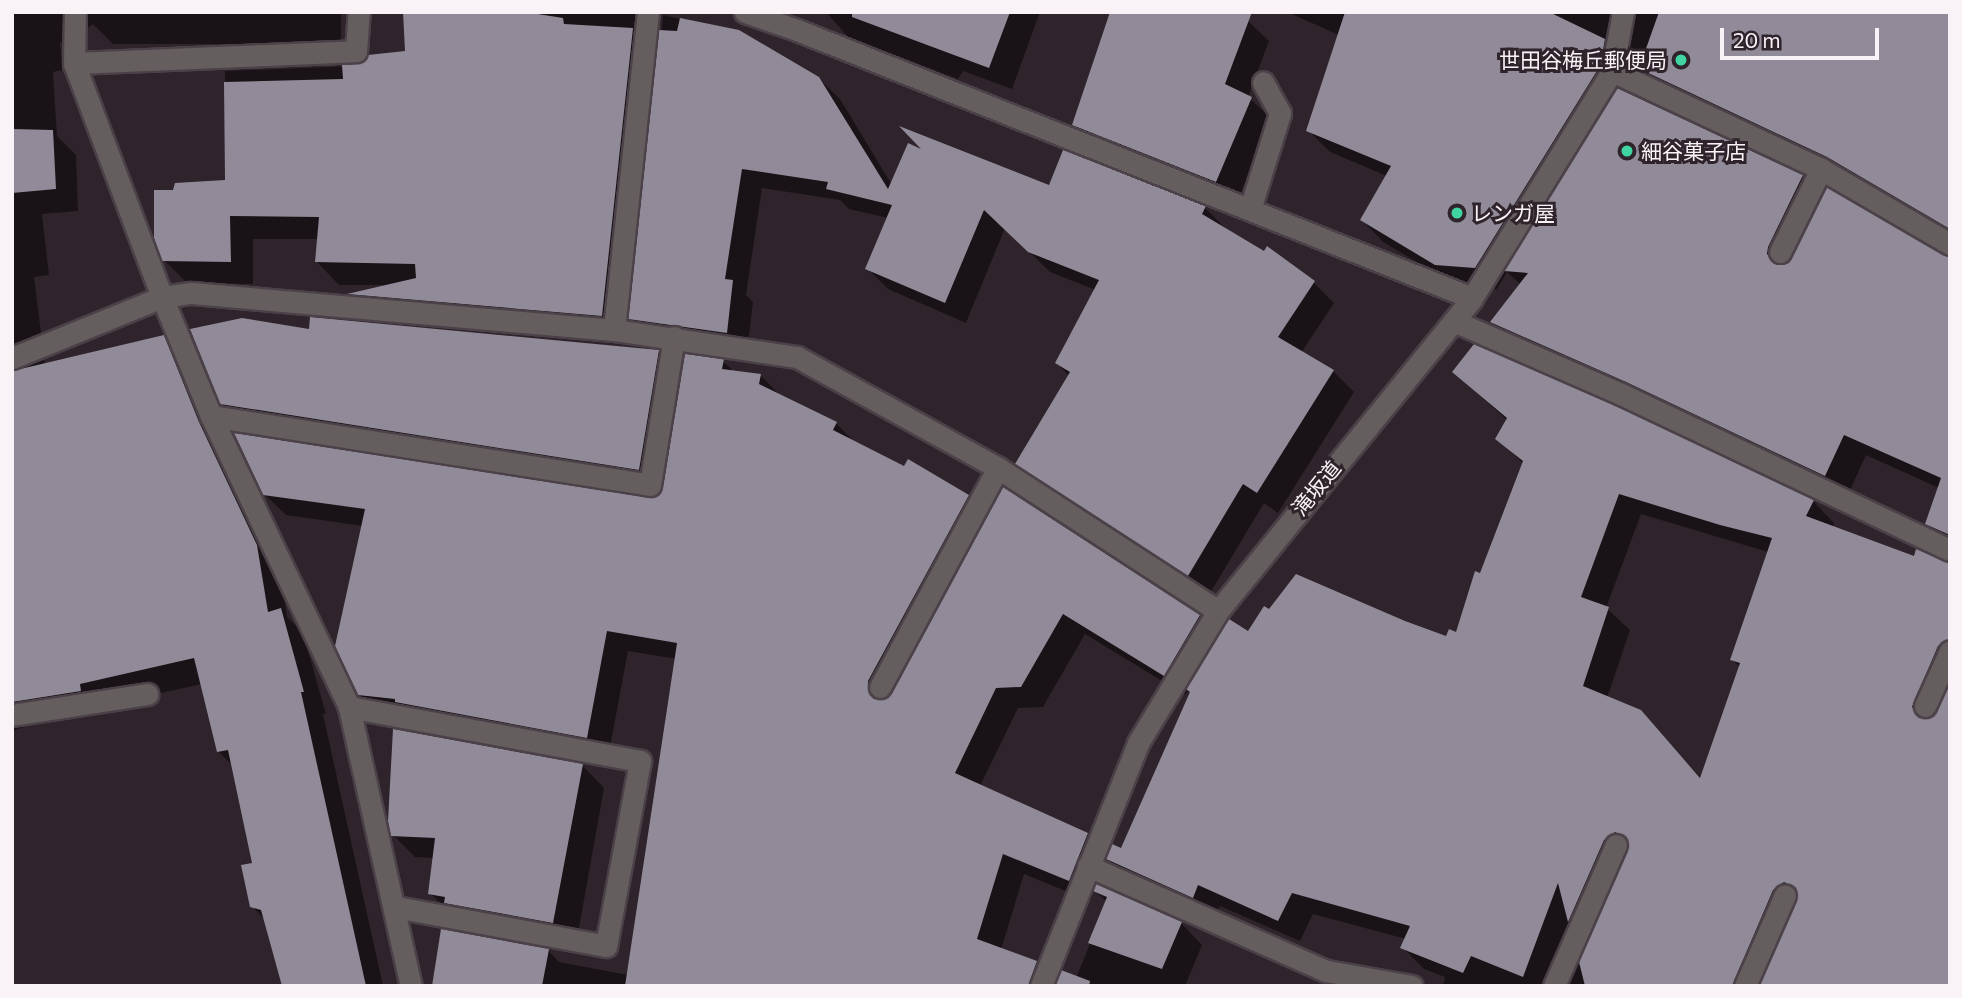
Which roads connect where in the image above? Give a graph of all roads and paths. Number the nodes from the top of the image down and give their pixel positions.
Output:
1 (75, 12) edge
2 (359, 12) edge
3 (648, 12) edge
4 (745, 12) edge
5 (1623, 12) edge
6 (799, 21) edge
7 (74, 63) junction
8 (1612, 71) junction
9 (1263, 82) dead end
10 (1821, 169) junction
11 (1250, 209) junction
12 (1950, 244) edge
13 (1780, 252) dead end
14 (162, 297) junction
15 (1472, 298) junction
16 (1454, 321) junction
17 (614, 330) junction
18 (674, 337) junction
19 (12, 358) edge
20 (211, 416) junction
21 (998, 468) junction
22 (1950, 550) edge
23 (1218, 611) junction
24 (1950, 650) edge
25 (880, 687) dead end
26 (147, 694) dead end
27 (1925, 706) dead end
28 (349, 707) junction
29 (12, 715) edge
30 (1616, 845) dead end
31 (1088, 866) junction
32 (1784, 895) dead end
33 (395, 907) junction
34 (411, 986) edge
35 (1041, 986) edge
36 (1412, 986) edge
37 (1554, 986) edge
38 (1745, 986) edge

1 - 7 street
2 - 7 street
3 - 17 street
4 - 6 street
5 - 8 street, 滝坂道
6 - 11 street
7 - 14 street
8 - 10 street
8 - 15 street, 滝坂道
9 - 11 street
10 - 12 street
10 - 13 street
11 - 15 street
14 - 17 street
14 - 19 street
14 - 20 street
15 - 16 street, 滝坂道
16 - 22 street
16 - 23 street, 滝坂道
17 - 18 street
18 - 20 street
18 - 21 street
20 - 28 street
21 - 23 street
21 - 25 street
23 - 31 street, 滝坂道
24 - 27 street
26 - 29 street
28 - 33 street
28 - 33 street
30 - 37 street
31 - 35 street, 滝坂道
31 - 36 street
32 - 38 street
33 - 34 street

